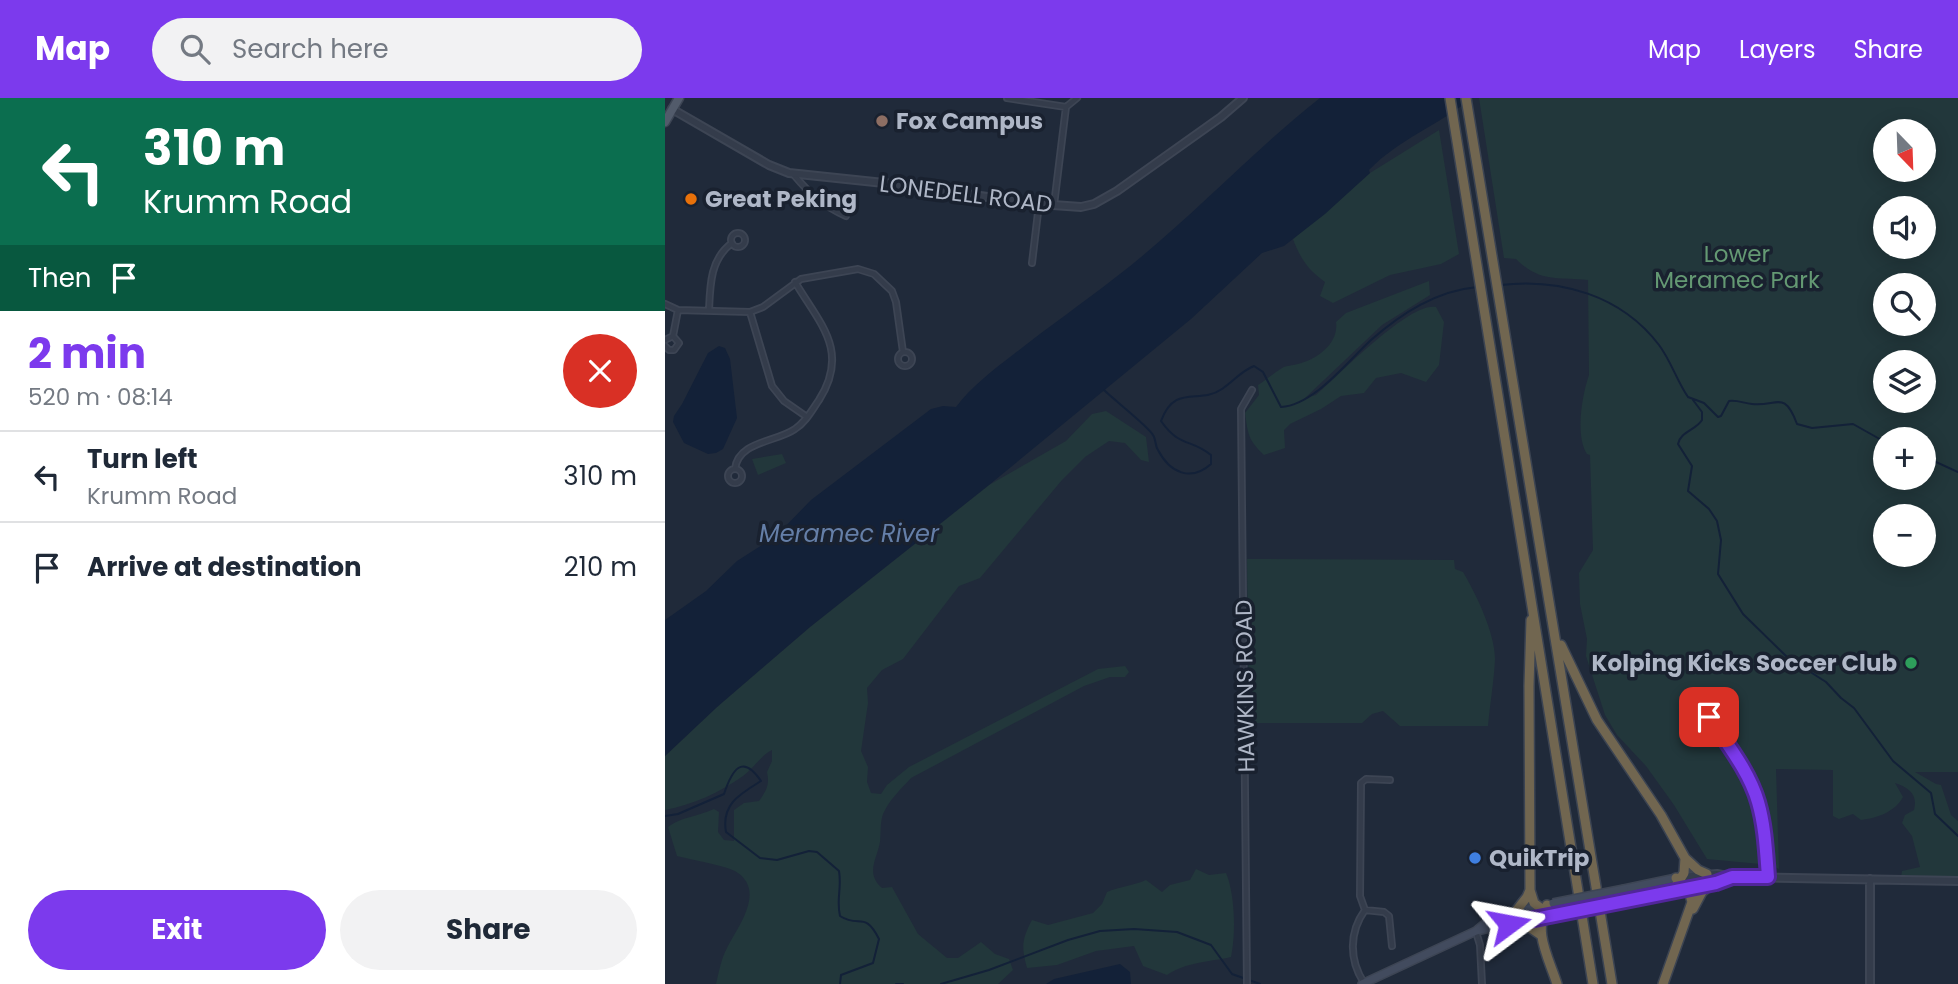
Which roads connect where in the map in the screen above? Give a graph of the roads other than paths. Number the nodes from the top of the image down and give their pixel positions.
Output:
1 (678, 98) edge
2 (1007, 98) edge
3 (1077, 98) edge
4 (1243, 98) edge
5 (1451, 98) edge
6 (1467, 98) edge
7 (1066, 107) junction
8 (672, 109) junction
9 (665, 122) edge
10 (793, 175) junction
11 (1039, 204) junction
12 (1054, 206) junction
13 (846, 216) dead end
14 (732, 243) dead end
15 (1032, 263) dead end
16 (795, 282) junction
17 (665, 304) edge
18 (678, 310) junction
19 (709, 311) junction
20 (750, 312) junction
21 (673, 336) junction
22 (665, 340) edge
23 (665, 346) edge
24 (903, 352) dead end
25 (1252, 390) dead end
26 (807, 417) junction
27 (735, 468) dead end
28 (1532, 601) junction
29 (1556, 635) junction
30 (1709, 717) dead end
31 (1390, 780) dead end
32 (1685, 858) junction
33 (1768, 877) junction
34 (1709, 878) junction
35 (1870, 879) junction
36 (1958, 881) edge
37 (1680, 883) junction
38 (1530, 890) junction
39 (1365, 910) junction
40 (1547, 910) junction
41 (1516, 911) junction
42 (1689, 917) junction
43 (1509, 924) junction
44 (1476, 931) junction
45 (1541, 935) junction
46 (1392, 946) dead end
47 (1363, 983) edge
48 (1247, 984) edge
49 (1482, 984) edge
50 (1557, 984) edge
51 (1593, 984) edge
52 (1612, 984) edge
53 (1663, 984) edge
54 (1870, 984) edge

1 - 8 main road
2 - 7 street
3 - 7 street
4 - 12 street, LONEDELL ROAD
5 - 28 highway
6 - 29 highway
7 - 12 street
8 - 9 main road
8 - 10 street, LONEDELL ROAD
10 - 11 street, LONEDELL ROAD
10 - 13 street
11 - 12 street, LONEDELL ROAD
11 - 15 street
14 - 19 street
16 - 20 street
16 - 24 street
16 - 26 street
17 - 18 street
18 - 19 street
18 - 21 street
19 - 20 street
20 - 26 street
21 - 22 street
21 - 23 street
25 - 48 street, HAWKINS ROAD
26 - 27 street
28 - 38 highway
28 - 51 highway
29 - 32 highway
29 - 52 highway
30 - 33 street
31 - 39 street
32 - 34 highway
32 - 37 highway
33 - 34 street
33 - 35 street
34 - 37 street
34 - 37 street
34 - 42 highway
35 - 36 street
35 - 54 street
37 - 40 main road, bridge
37 - 40 main road, bridge
37 - 42 highway
38 - 40 highway
38 - 41 highway
39 - 46 street
39 - 47 street
40 - 41 main road
40 - 43 main road
40 - 45 highway
41 - 44 main road
42 - 53 highway
43 - 44 main road
43 - 45 highway
44 - 47 main road
44 - 49 street
45 - 50 highway

